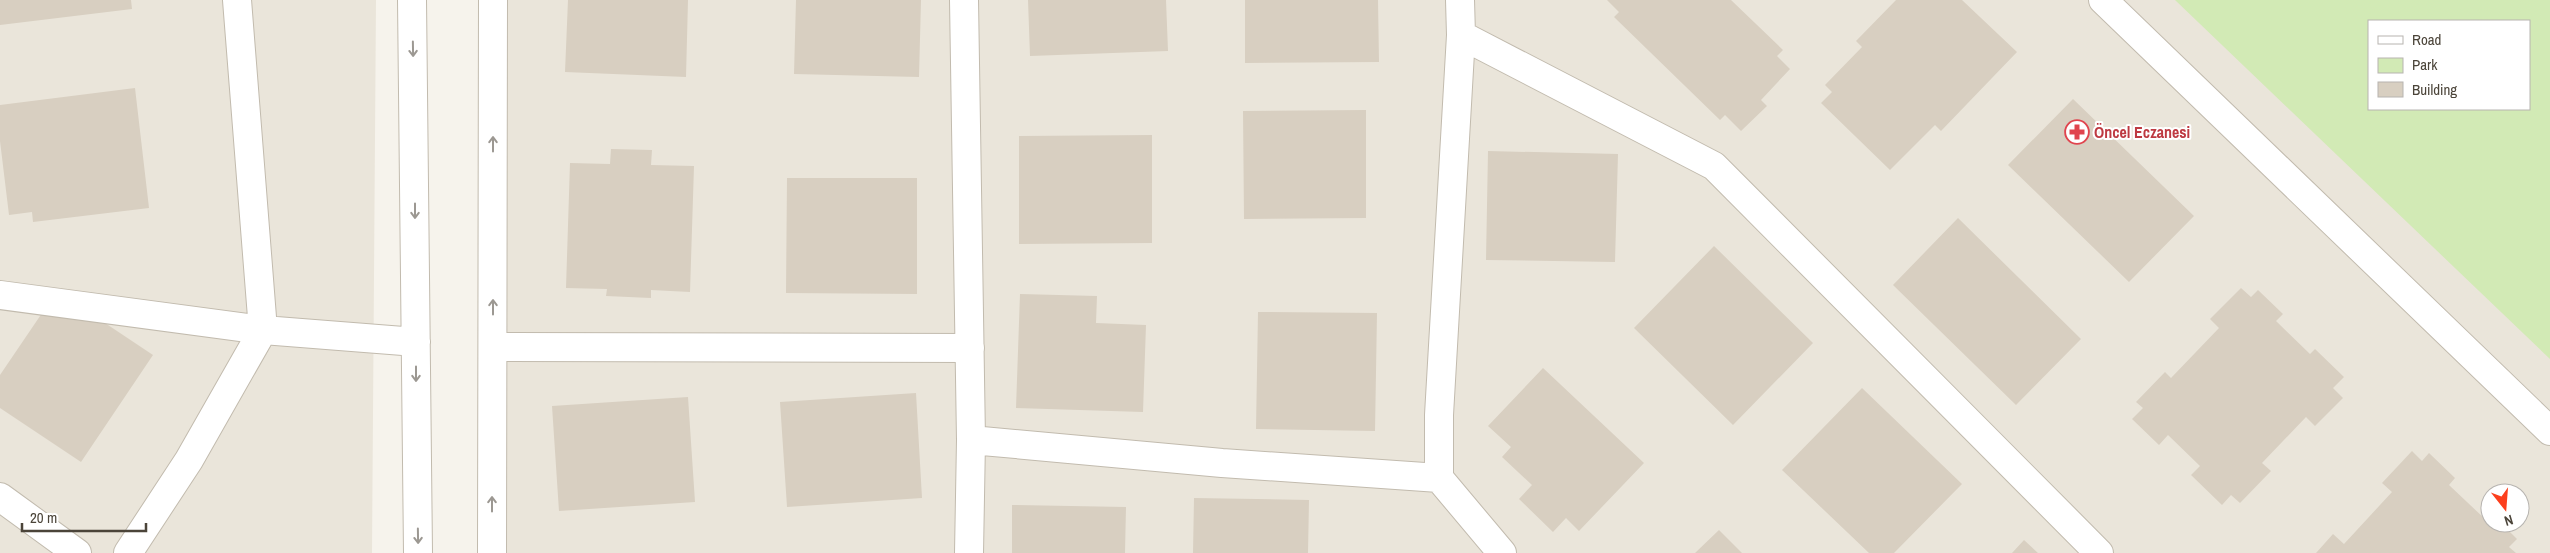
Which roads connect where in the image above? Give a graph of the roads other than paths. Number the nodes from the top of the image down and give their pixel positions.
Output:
1 (237, 0) edge
2 (412, 0) edge
3 (493, 0) edge
4 (964, 0) edge
5 (1460, 0) edge
6 (2103, 0) edge
7 (1461, 36) junction
8 (0, 295) edge
9 (263, 330) junction
10 (416, 342) junction
11 (493, 346) junction
12 (970, 348) junction
13 (2550, 431) edge
14 (971, 440) junction
15 (1439, 478) junction
16 (0, 497) edge
17 (78, 553) edge
18 (128, 553) edge
19 (418, 553) edge
20 (492, 553) edge
21 (969, 553) edge
22 (1502, 553) edge
23 (2099, 553) edge

1 - 9 street
2 -> 10 street
11 -> 3 street
4 - 12 street
5 - 7 street
6 - 13 street
7 - 15 street
7 - 23 street
8 - 9 street
9 - 10 street
9 - 18 street
10 -> 19 street
11 - 12 street
20 -> 11 street
12 - 14 street
14 - 15 street
14 - 21 street
15 - 22 street
16 - 17 street

